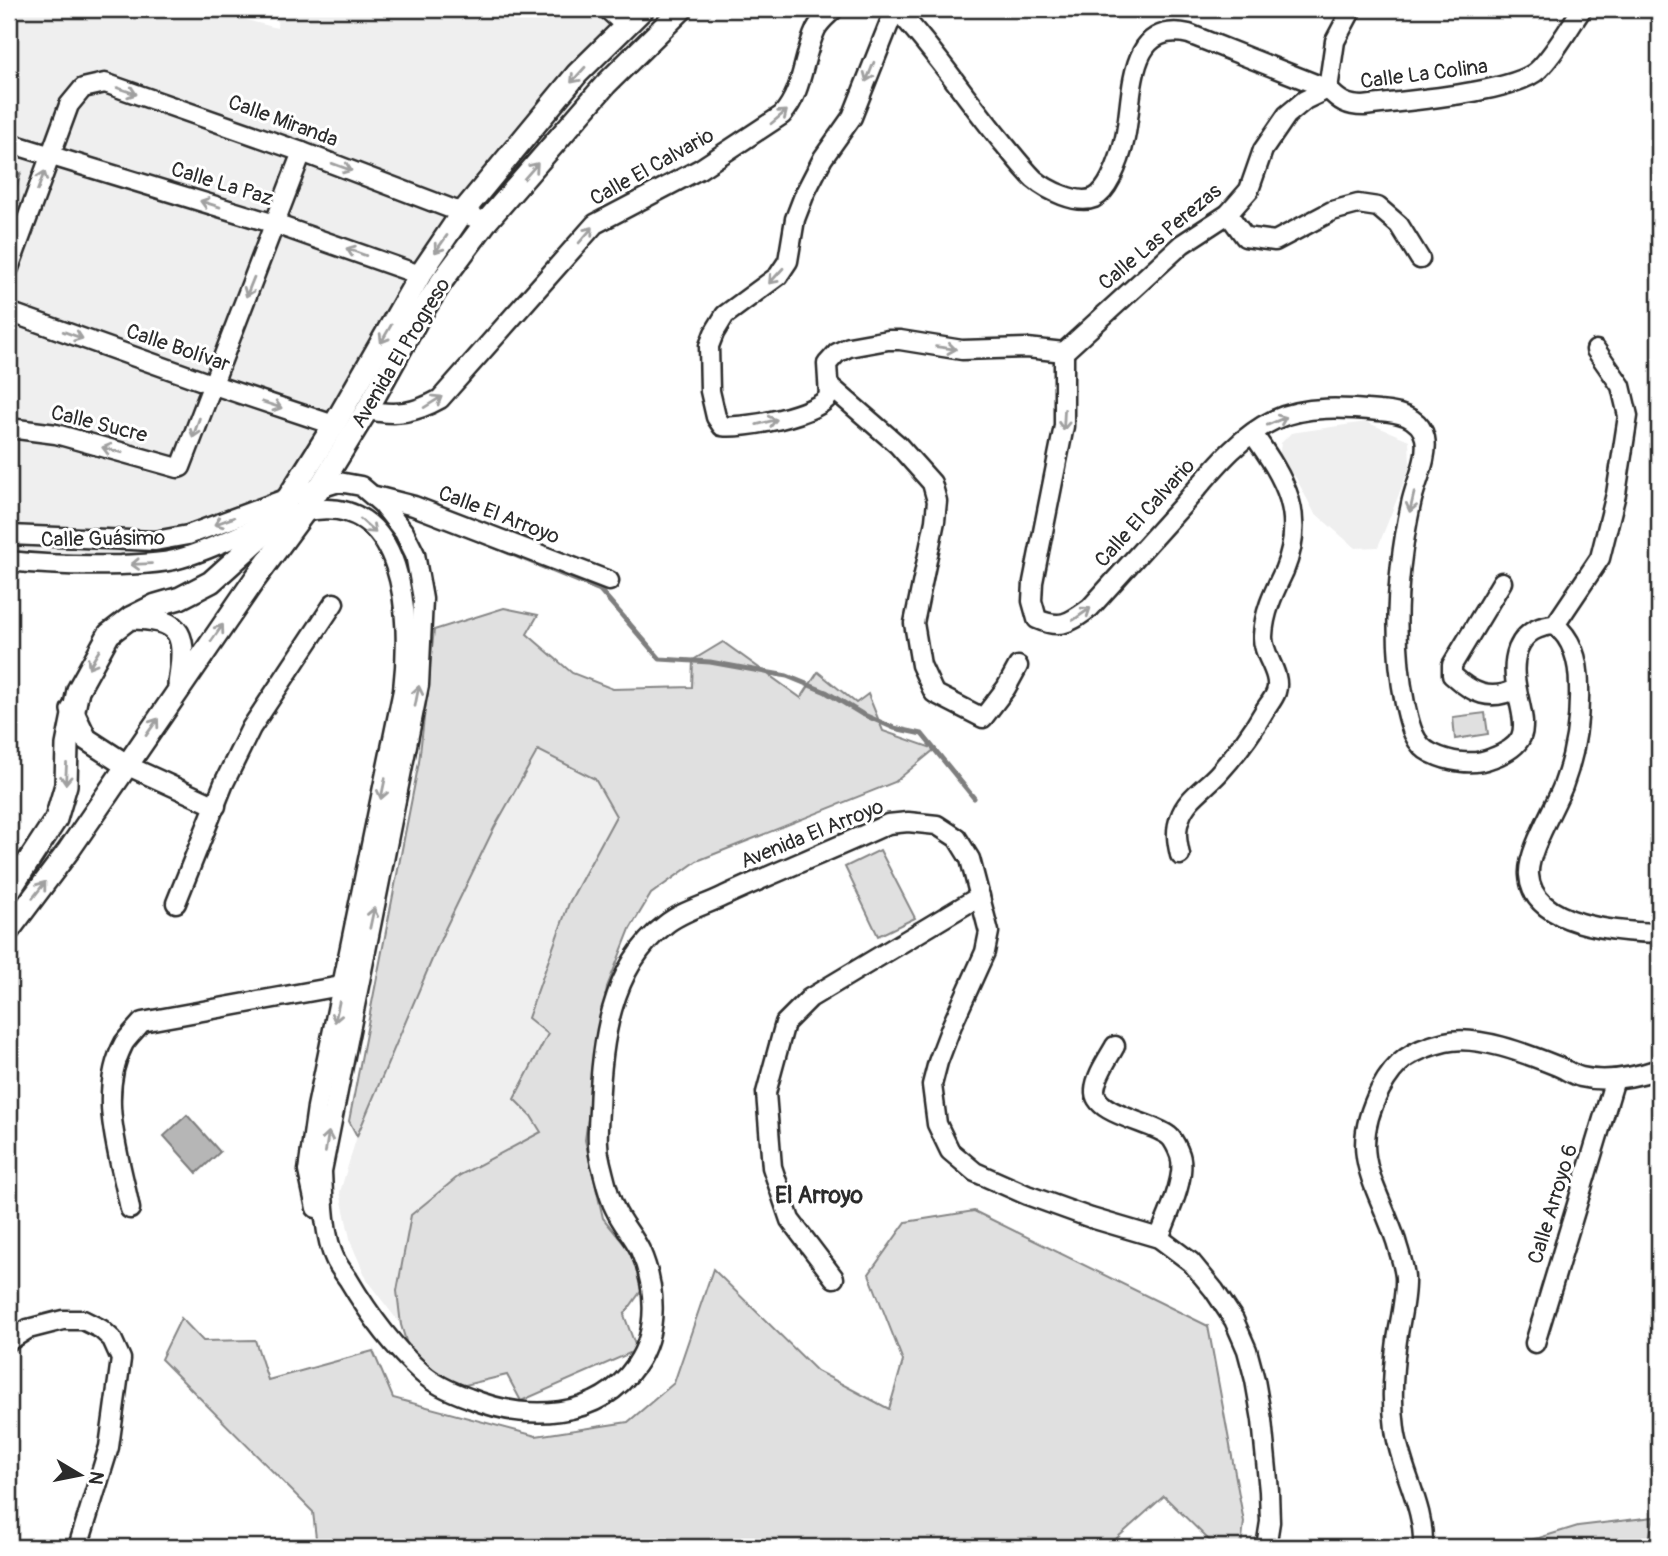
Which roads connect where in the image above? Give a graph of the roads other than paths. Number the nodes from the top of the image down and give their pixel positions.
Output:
1 (607, 9) edge
2 (643, 9) edge
3 (682, 9) edge
4 (834, 9) edge
5 (896, 9) edge
6 (1352, 9) edge
7 (1582, 9) edge
8 (626, 26) junction
9 (1328, 89) junction
10 (9, 143) edge
11 (302, 152) junction
12 (50, 156) junction
13 (463, 213) junction
14 (1228, 214) junction
15 (486, 222) junction
16 (275, 224) junction
17 (1420, 259) dead end
18 (9, 268) edge
19 (420, 275) junction
20 (9, 313) edge
21 (1596, 350) dead end
22 (1064, 352) junction
23 (211, 384) junction
24 (830, 386) junction
25 (367, 410) junction
26 (334, 425) junction
27 (9, 428) edge
28 (1253, 434) junction
29 (320, 487) junction
30 (372, 495) junction
31 (288, 498) junction
32 (305, 511) junction
33 (274, 520) junction
34 (9, 535) edge
35 (9, 561) edge
36 (609, 582) dead end
37 (1502, 582) dead end
38 (334, 603) dead end
39 (130, 618) junction
40 (1555, 625) junction
41 (1018, 666) dead end
42 (1516, 689) junction
43 (178, 690) junction
44 (72, 710) junction
45 (126, 765) junction
46 (216, 806) junction
47 (1180, 855) dead end
48 (9, 891) edge
49 (980, 896) junction
50 (176, 903) dead end
51 (9, 930) edge
52 (1659, 933) edge
53 (351, 984) junction
54 (1115, 1046) dead end
55 (1659, 1069) edge
56 (1615, 1079) junction
57 (130, 1209) dead end
58 (1159, 1238) junction
59 (834, 1278) dead end
60 (9, 1341) edge
61 (1535, 1343) dead end
62 (78, 1547) edge
63 (1266, 1547) edge
64 (1423, 1547) edge

1 - 8 street
2 - 8 street, Avenida El Progreso
15 -> 3 street, Avenida El Progreso
25 -> 4 street, Calle El Calvario
5 - 9 street
5 -> 24 street
6 - 9 street, Calle La Colina
7 - 9 street, Calle La Colina
8 -> 13 street, Avenida El Progreso
9 - 14 street, Calle Las Perezas
10 - 12 street, Calle La Paz
12 -> 11 street, Calle Miranda
11 -> 13 street, Calle Miranda
11 - 16 street
16 -> 12 street, Calle La Paz
18 -> 12 street
13 - 15 street, Calle Miranda
13 -> 19 street, Avenida El Progreso
14 - 17 street
14 - 22 street, Calle Las Perezas
15 - 25 street, Avenida El Progreso
19 -> 16 street, Calle La Paz
16 -> 23 street
19 -> 26 street, Avenida El Progreso
20 -> 23 street, Calle Bolívar
21 - 40 street
24 -> 22 street
22 -> 28 street, Calle El Calvario
23 -> 26 street, Calle Bolívar
23 -> 27 street, Calle Sucre
24 - 41 street
25 - 29 street, Avenida El Progreso
26 - 31 street, Avenida El Progreso
28 -> 42 street, Calle El Calvario
28 - 47 street
29 - 30 street, Avenida El Arroyo
29 - 31 street, Avenida El Arroyo
29 - 32 street, Avenida El Progreso
30 - 36 street, Calle El Arroyo
53 -> 30 street, Avenida El Arroyo
31 - 33 street, Avenida El Progreso
31 -> 34 street, Avenida El Arroyo
32 - 33 street, Avenida El Arroyo
43 -> 32 street, Avenida El Progreso
32 -> 53 street, Avenida El Arroyo
33 -> 35 street, Calle Guásimo
33 - 39 street, Avenida El Progreso
37 - 42 street
38 - 46 street
39 - 43 street
39 -> 44 street, Avenida El Progreso
40 - 42 street, Calle El Calvario
40 - 52 street
45 -> 43 street, Avenida El Progreso
44 - 45 street
44 -> 48 street, Avenida El Progreso
45 - 46 street
51 -> 45 street, Avenida El Progreso
46 - 50 street
49 - 53 street, Avenida El Arroyo
49 - 58 street, Avenida El Arroyo
49 - 59 street
53 - 57 street
54 - 58 street
55 - 56 street
56 - 61 street, Calle Arroyo 6
56 - 64 street
58 - 63 street, Avenida El Arroyo
60 - 62 street

